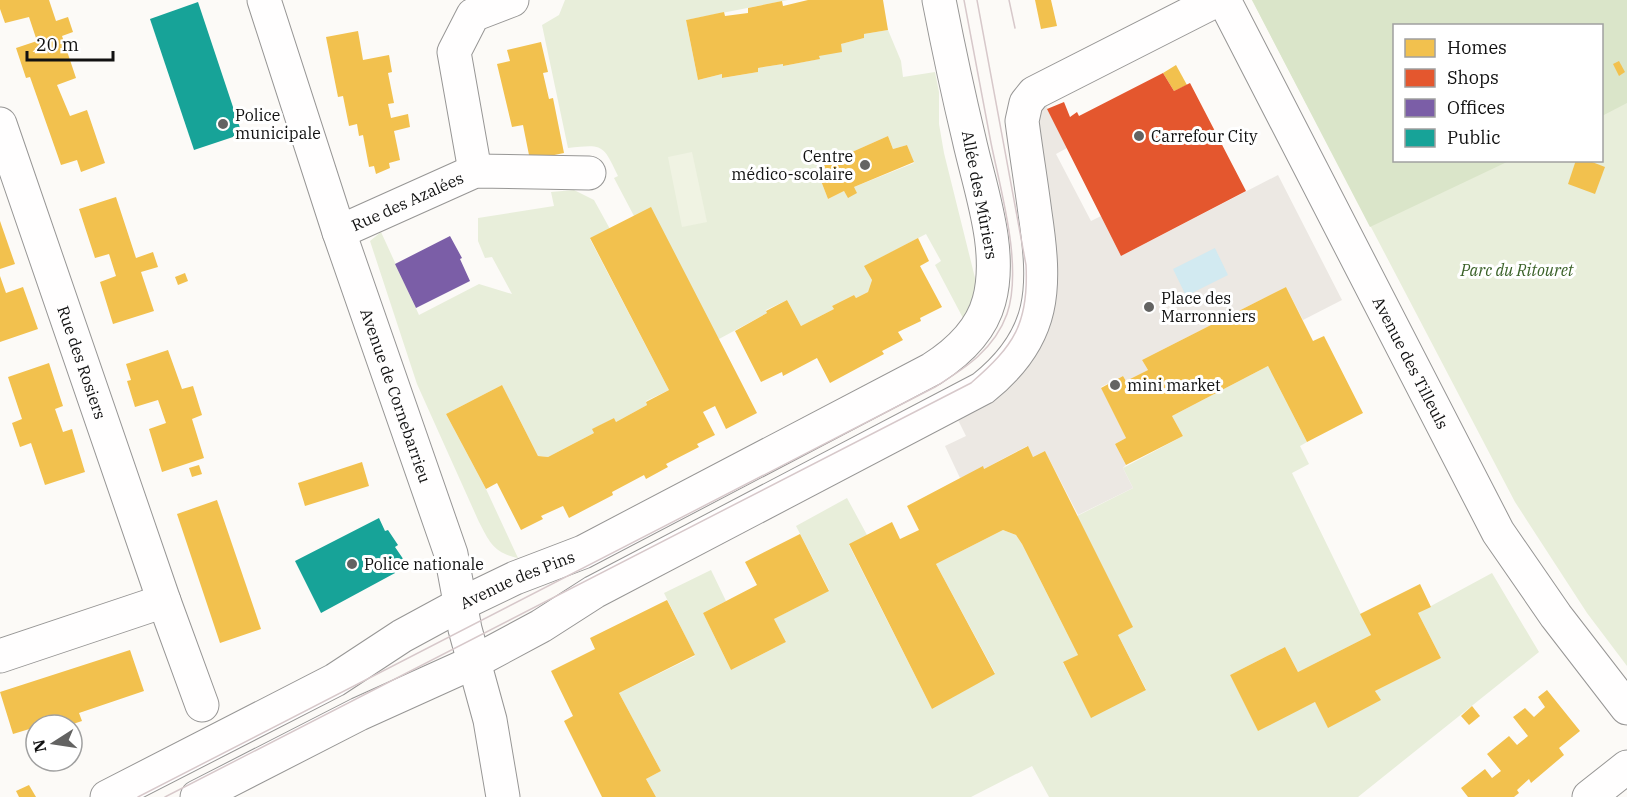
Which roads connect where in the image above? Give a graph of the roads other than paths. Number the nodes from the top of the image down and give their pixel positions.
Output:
1 (264, 0) edge
2 (512, 0) edge
3 (939, 0) edge
4 (1217, 0) edge
5 (1224, 0) edge
6 (0, 124) edge
7 (475, 171) junction
8 (589, 174) dead end
9 (339, 232) junction
10 (932, 369) joint
11 (164, 601) junction
12 (461, 604) junction
13 (0, 656) edge
14 (474, 662) junction
15 (202, 705) dead end
16 (1627, 708) edge
17 (1627, 767) edge
18 (107, 797) edge
19 (197, 797) edge
20 (503, 797) edge
21 (1589, 797) edge

1 - 9 street, Avenue de Cornebarrieu
2 - 7 street, Rue des Azalées
3 - 10 street, Allée des Mûriers
4 - 14 street
5 - 16 street, Avenue des Tilleuls
6 - 11 street, Rue des Rosiers
7 - 8 street, Rue des Azalées
7 - 9 street, Rue des Azalées
9 - 12 street, Avenue de Cornebarrieu
10 - 12 street, Avenue des Pins
11 - 13 street
11 - 15 street, Rue des Rosiers
12 - 14 street, Avenue de Cornebarrieu
12 - 18 street, Avenue des Pins
14 - 19 street
14 - 20 street, Avenue de Cornebarrieu
17 - 21 street

